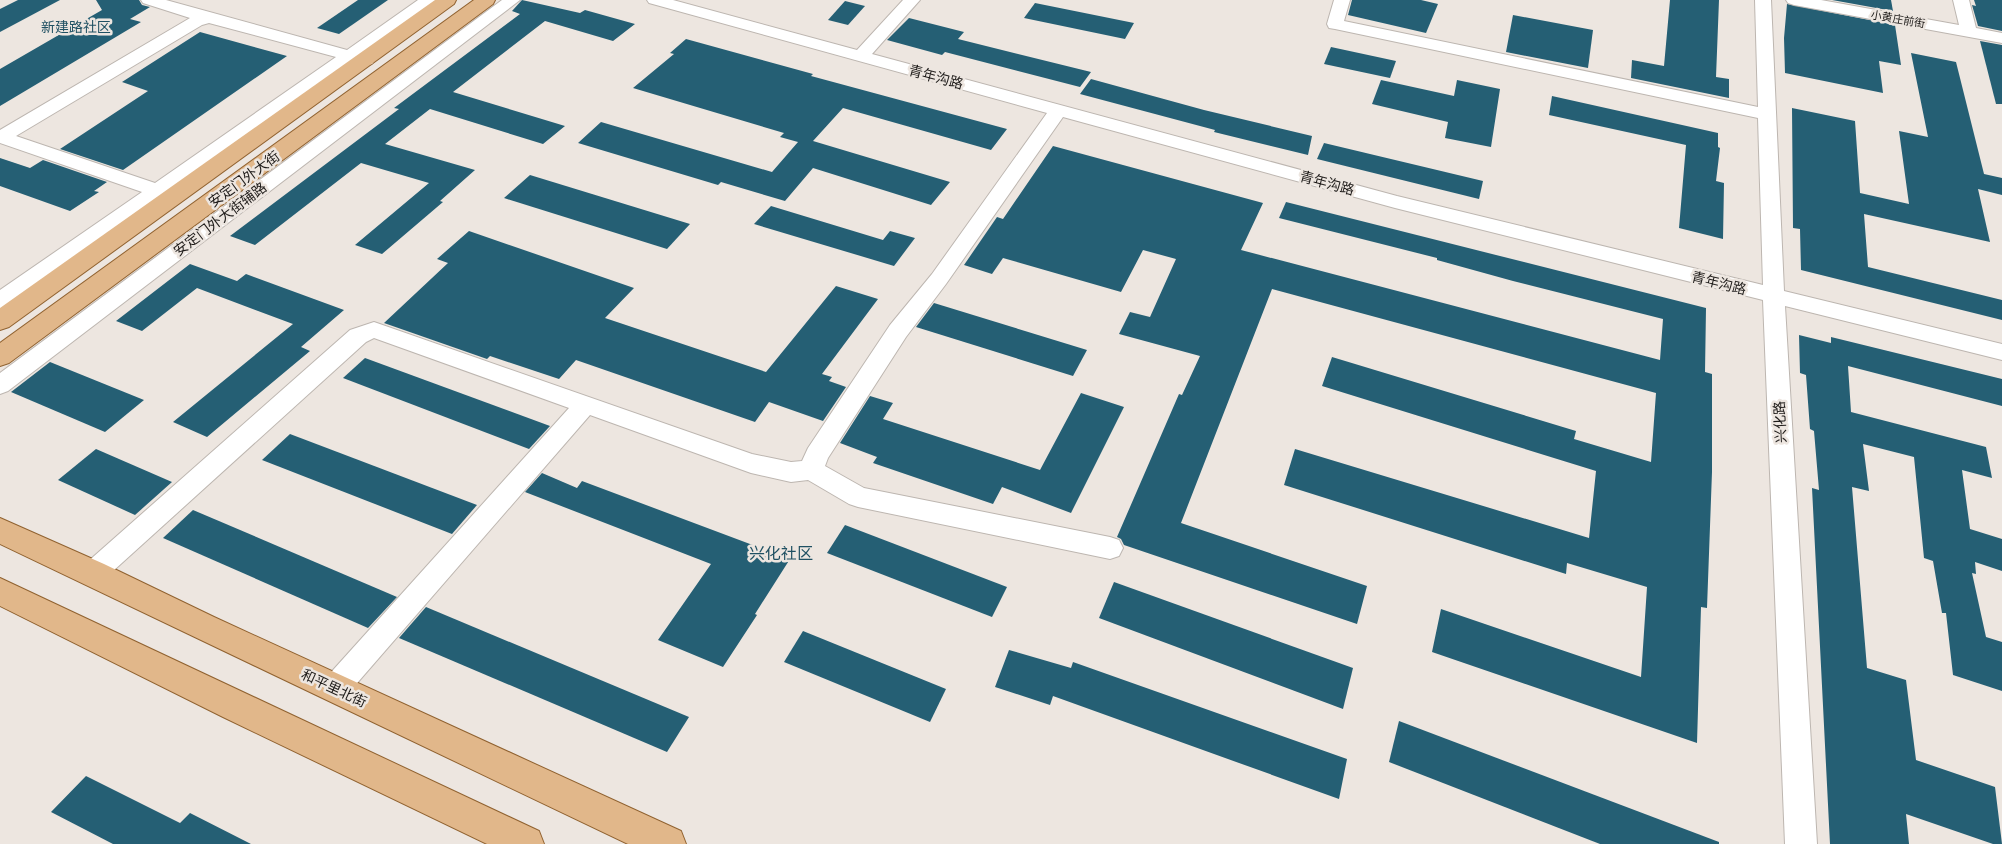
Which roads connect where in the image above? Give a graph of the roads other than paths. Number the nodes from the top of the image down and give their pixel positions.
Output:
1 (148, 0) edge
2 (430, 0) edge
3 (447, 0) edge
4 (486, 0) edge
5 (512, 0) edge
6 (655, 0) edge
7 (912, 0) edge
8 (1342, 0) edge
9 (1763, 0) edge
10 (1794, 0) edge
11 (1961, 0) edge
12 (210, 18) junction
13 (482, 22) junction
14 (443, 32) junction
15 (1969, 32) junction
16 (2002, 38) edge
17 (860, 57) junction
18 (358, 58) junction
19 (1058, 110) junction
20 (1767, 114) junction
21 (166, 194) junction
22 (1774, 296) junction
23 (0, 301) edge
24 (0, 320) edge
25 (2002, 352) edge
26 (0, 356) edge
27 (0, 385) edge
28 (585, 405) junction
29 (812, 470) junction
30 (0, 530) edge
31 (1110, 548) dead end
32 (93, 573) junction
33 (0, 591) edge
34 (335, 688) junction
35 (526, 844) edge
36 (668, 844) edge
37 (1801, 844) edge

1 - 12 street
2 - 18 street
3 - 18 main road, 安定门外大街
4 - 14 main road, 安定门外大街
5 - 13 street, 安定门外大街辅路
6 - 17 street, 青年沟路
7 - 17 street
8 - 20 street
9 - 20 street, 兴化路
10 - 15 street, 小黄庄前街
11 - 15 street
12 - 18 street
12 - 21 street
13 - 14 street
13 - 27 street, 安定门外大街辅路
14 - 26 main road, 安定门外大街
15 - 16 street, 小黄庄前街
17 - 19 street, 青年沟路
18 - 21 main road, 安定门外大街
19 - 22 street, 青年沟路
19 - 29 street
20 - 22 street, 兴化路
21 - 23 street
21 - 24 main road, 安定门外大街
22 - 25 street, 青年沟路
22 - 37 street, 兴化路
28 - 29 street
28 - 32 street
28 - 34 street
29 - 31 street
30 - 32 main road, 和平里北街
32 - 34 main road, 和平里北街
33 - 35 main road
34 - 36 main road, 和平里北街

